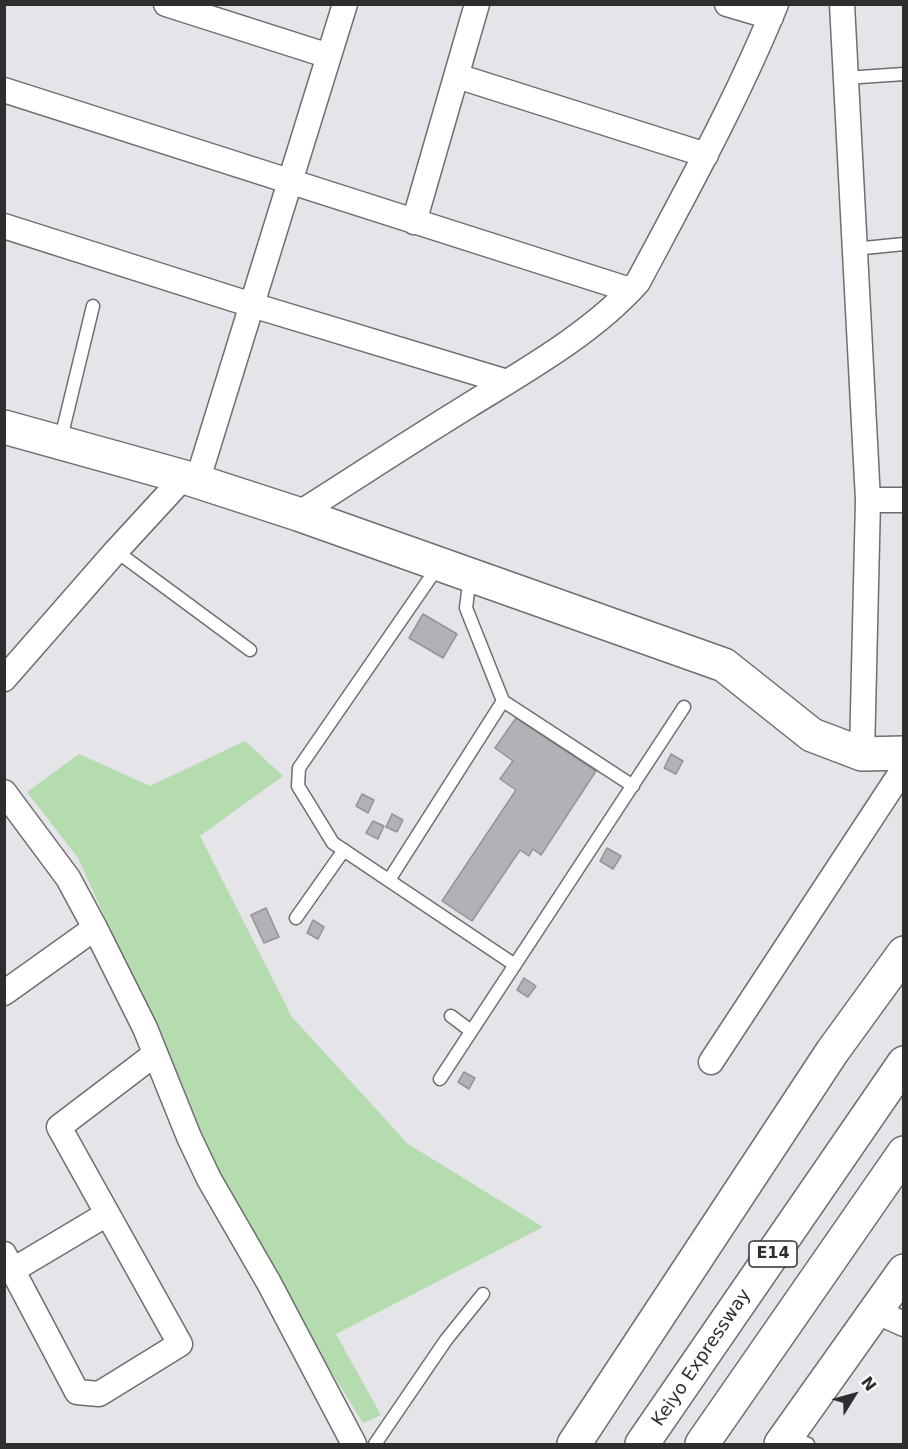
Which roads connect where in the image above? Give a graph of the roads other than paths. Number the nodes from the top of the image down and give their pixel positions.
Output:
1 (166, 4) edge
2 (345, 4) edge
3 (477, 4) edge
4 (727, 4) edge
5 (842, 4) edge
6 (774, 11) edge
7 (329, 56) junction
8 (903, 74) edge
9 (456, 76) junction
10 (845, 78) junction
11 (4, 90) edge
12 (706, 155) junction
13 (290, 182) junction
14 (414, 222) junction
15 (4, 226) edge
16 (903, 244) edge
17 (854, 249) junction
18 (630, 290) junction
19 (252, 305) junction
20 (93, 306) dead end
21 (507, 382) junction
22 (4, 427) edge
23 (59, 444) junction
24 (191, 479) junction
25 (868, 500) junction
26 (903, 500) edge
27 (298, 514) junction
28 (116, 551) junction
29 (455, 569) junction
30 (250, 650) dead end
31 (4, 679) edge
32 (503, 701) junction
33 (684, 707) dead end
34 (893, 758) edge
35 (633, 786) junction
36 (4, 792) edge
37 (344, 850) junction
38 (389, 880) junction
39 (296, 918) dead end
40 (95, 928) junction
41 (903, 952) edge
42 (515, 964) junction
43 (4, 993) edge
44 (451, 1016) dead end
45 (471, 1031) junction
46 (155, 1054) junction
47 (711, 1062) dead end
48 (903, 1064) edge
49 (440, 1079) dead end
50 (903, 1153) edge
51 (107, 1214) junction
52 (9, 1262) edge
53 (903, 1271) edge
54 (483, 1294) dead end
55 (890, 1318) edge
56 (792, 1442) edge
57 (354, 1444) edge
58 (375, 1444) edge
59 (574, 1444) edge
60 (642, 1444) edge
61 (702, 1444) edge

1 - 7 street
2 - 7 street
3 - 9 street
4 - 6 street
5 - 10 street
6 - 12 street
7 - 13 street
8 - 10 lane
9 - 12 street
9 - 14 street
10 - 17 street
11 - 13 street
12 - 18 street
13 - 14 street
13 - 19 street
14 - 18 street
15 - 19 street
16 - 17 lane
17 - 25 street
18 - 21 street
19 - 21 street
19 - 24 street
20 - 23 lane
21 - 27 street
22 - 23 main road
23 - 24 main road
24 - 27 main road
24 - 28 street
25 - 26 street
25 - 34 street
27 - 29 main road
28 - 30 lane
28 - 31 street
29 - 32 lane
29 - 34 main road
29 - 37 lane
32 - 35 lane
32 - 38 lane
33 - 35 lane
34 - 47 street
35 - 42 lane
36 - 40 street
37 - 38 lane
37 - 39 lane
38 - 42 lane
40 - 43 street
40 - 46 street
41 - 59 main road
42 - 45 lane
44 - 45 lane
45 - 49 lane
46 - 51 street
46 - 57 street
48 - 60 main road, Keiyo Expressway / E14
50 - 61 main road, E14
51 - 52 street
51 - 52 street
53 - 55 main road
54 - 58 lane
55 - 56 main road

